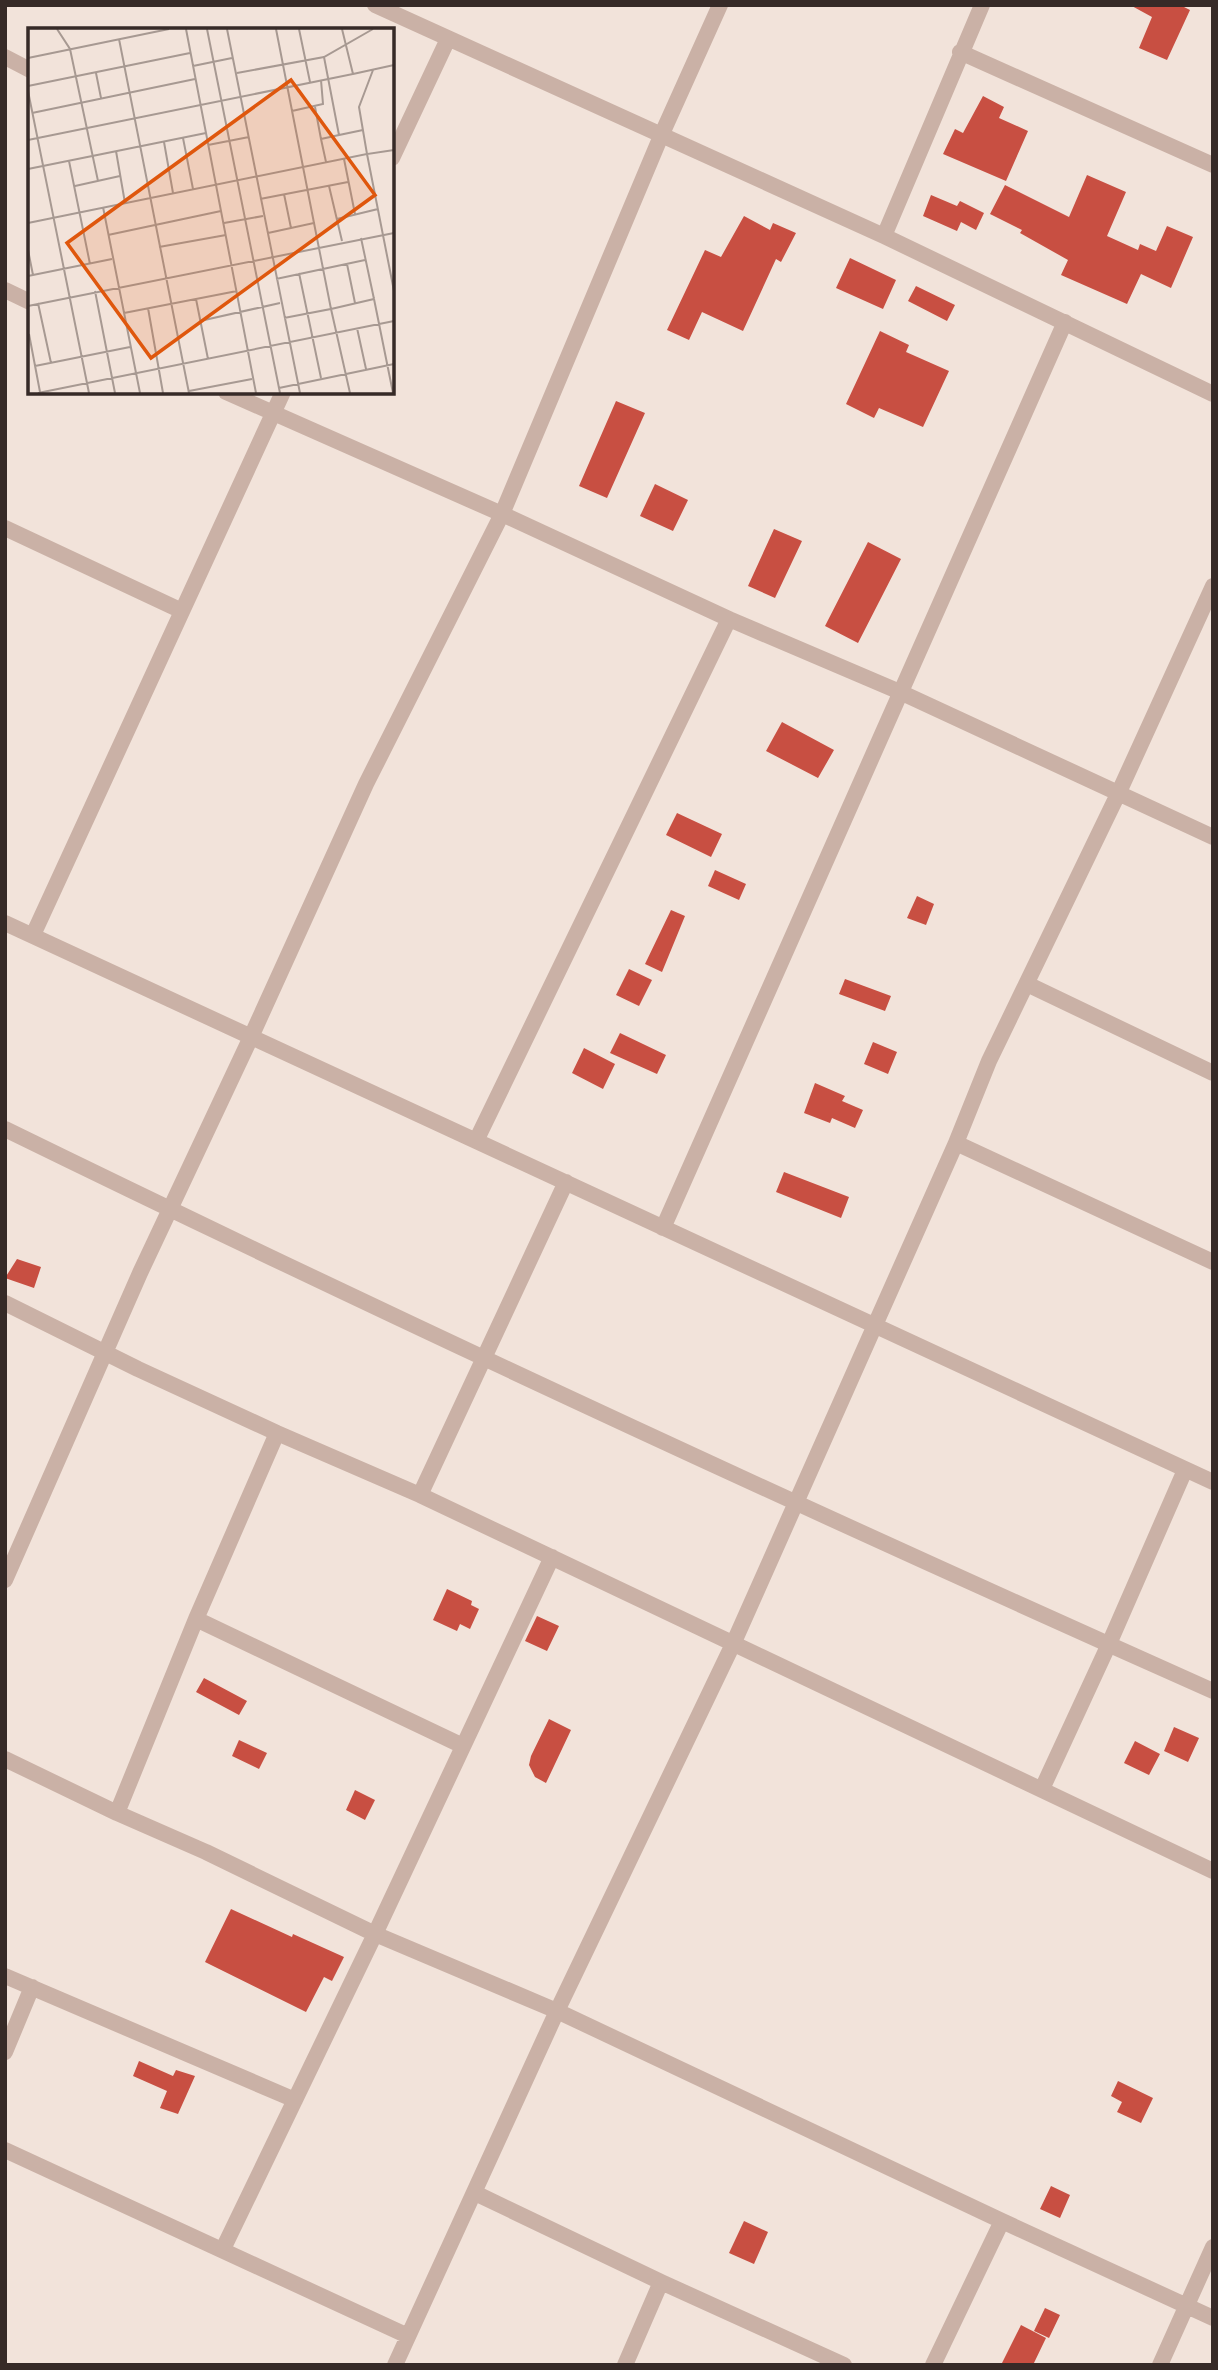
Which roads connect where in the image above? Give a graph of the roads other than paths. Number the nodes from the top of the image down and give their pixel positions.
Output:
1 (375, 5) edge
2 (720, 5) edge
3 (982, 5) edge
4 (448, 39) junction
5 (960, 52) junction
6 (5, 57) edge
7 (28, 69) edge
8 (661, 136) junction
9 (394, 154) edge
10 (1213, 165) edge
11 (884, 236) junction
12 (5, 290) edge
13 (28, 301) edge
14 (1065, 322) junction
15 (230, 394) edge
16 (282, 394) edge
17 (1213, 394) edge
18 (273, 414) junction
19 (502, 514) junction
20 (7, 535) edge
21 (1213, 586) edge
22 (1208, 608) edge
23 (182, 611) junction
24 (729, 619) junction
25 (900, 692) junction
26 (1119, 792) junction
27 (1213, 837) edge
28 (5, 923) edge
29 (33, 935) junction
30 (1027, 984) junction
31 (251, 1037) junction
32 (1213, 1073) edge
33 (5, 1129) edge
34 (476, 1141) junction
35 (956, 1143) junction
36 (566, 1182) junction
37 (171, 1210) junction
38 (663, 1228) junction
39 (1213, 1262) edge
40 (5, 1303) edge
41 (873, 1325) junction
42 (105, 1353) junction
43 (484, 1358) junction
44 (277, 1433) junction
45 (1185, 1470) junction
46 (1213, 1482) edge
47 (420, 1495) junction
48 (797, 1504) junction
49 (552, 1557) junction
50 (5, 1580) edge
51 (196, 1619) junction
52 (734, 1642) junction
53 (1109, 1644) junction
54 (1213, 1691) edge
55 (463, 1746) junction
56 (5, 1759) edge
57 (1042, 1789) junction
58 (117, 1813) junction
59 (1213, 1871) edge
60 (375, 1934) junction
61 (5, 1976) edge
62 (33, 1987) junction
63 (557, 2011) junction
64 (5, 2052) edge
65 (295, 2100) junction
66 (5, 2150) edge
67 (475, 2193) junction
68 (1002, 2221) junction
69 (1213, 2247) edge
70 (223, 2249) junction
71 (661, 2282) junction
72 (1186, 2306) junction
73 (1213, 2318) edge
74 (408, 2336) junction
75 (395, 2365) edge
76 (625, 2365) edge
77 (844, 2365) edge
78 (933, 2365) edge
79 (1160, 2365) edge

1 - 4 street
2 - 8 street
3 - 5 street
4 - 8 street
4 - 9 street
5 - 10 street
5 - 11 street
6 - 7 street
8 - 11 street
8 - 19 street
11 - 14 street
12 - 13 street
14 - 17 street
14 - 25 street
15 - 18 street
16 - 18 street
18 - 19 street
18 - 23 street
19 - 24 street
19 - 31 street
20 - 23 street
21 - 22 street
22 - 26 street
23 - 29 street
24 - 25 street
24 - 34 street
25 - 26 street
25 - 38 street
26 - 27 street
26 - 30 street
28 - 29 street
29 - 31 street
30 - 32 street
30 - 35 street
31 - 34 street
31 - 37 street
33 - 37 street
34 - 36 street
35 - 39 street
35 - 41 street
36 - 38 street
36 - 43 street
37 - 42 street
37 - 43 street
38 - 41 street
40 - 42 street
41 - 45 street
41 - 48 street
42 - 44 street
42 - 50 street
43 - 47 street
43 - 48 street
44 - 47 street
44 - 51 street
45 - 46 street
45 - 53 street
47 - 49 street
48 - 52 street
48 - 53 street
49 - 52 street
49 - 55 street
51 - 55 street
51 - 58 street
52 - 57 street
52 - 63 street
53 - 54 street
53 - 57 street
55 - 60 street
56 - 58 street
57 - 59 street
58 - 60 street
60 - 63 street
60 - 65 street
61 - 62 street
62 - 64 street
62 - 65 street
63 - 67 street
63 - 68 street
65 - 70 street
66 - 70 street
67 - 71 street
67 - 74 street
68 - 72 street
68 - 78 street
69 - 72 street
70 - 74 street
71 - 76 street
71 - 77 street
72 - 73 street
72 - 79 street
74 - 75 street

